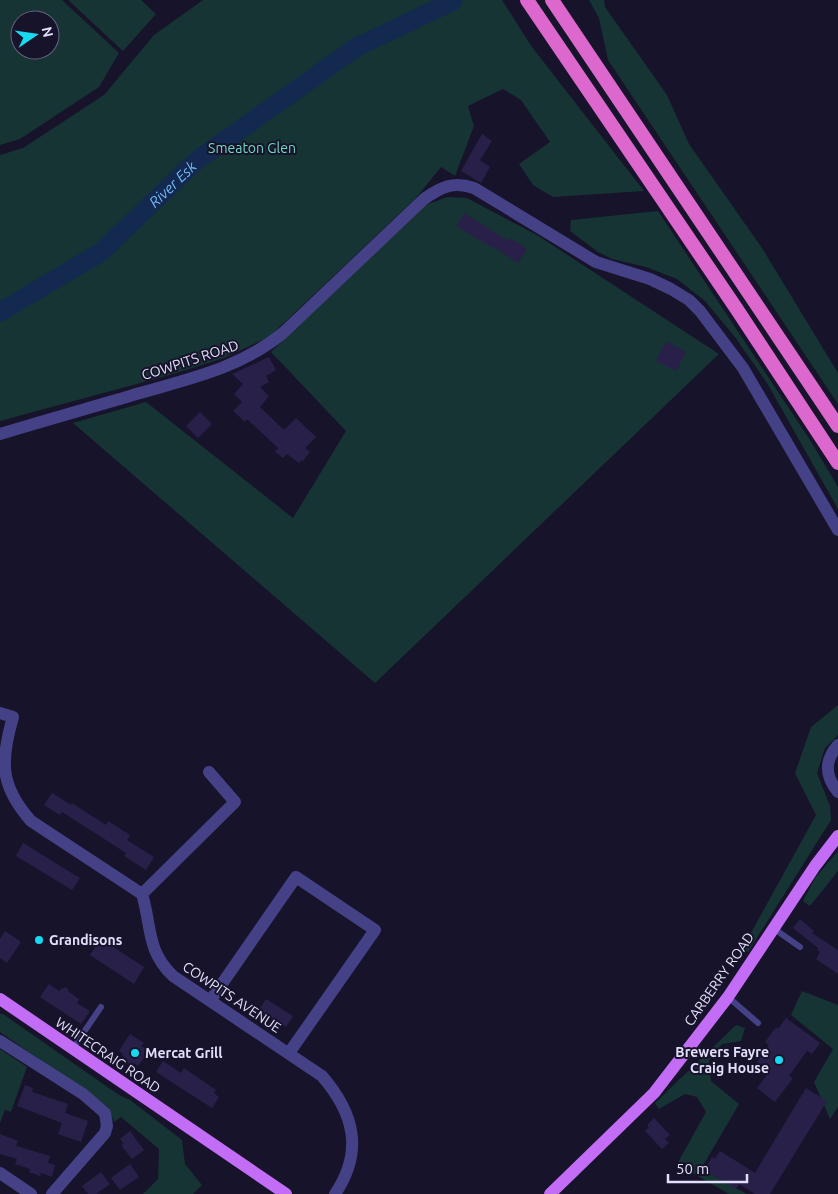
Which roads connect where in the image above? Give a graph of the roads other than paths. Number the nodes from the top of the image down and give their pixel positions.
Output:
1 (527, 0) edge
2 (554, 3) edge
3 (838, 426) edge
4 (0, 434) edge
5 (838, 463) edge
6 (838, 530) edge
7 (0, 713) edge
8 (838, 745) edge
9 (210, 772) dead end
10 (838, 792) edge
11 (838, 836) edge
12 (142, 894) junction
13 (773, 928) junction
14 (800, 947) dead end
15 (728, 998) junction
16 (0, 1000) edge
17 (210, 1001) junction
18 (101, 1007) dead end
19 (758, 1023) dead end
20 (0, 1041) edge
21 (73, 1048) junction
22 (289, 1054) junction
23 (0, 1173) edge
24 (31, 1194) edge
25 (52, 1194) edge
26 (286, 1194) edge
27 (335, 1194) edge
28 (550, 1194) edge

1 - 5 highway
2 - 3 highway
4 - 6 street, COWPITS ROAD
7 - 12 street
8 - 10 street
9 - 12 street
11 - 13 main road, CARBERRY ROAD
12 - 17 street, COWPITS AVENUE
13 - 14 lane
13 - 15 main road, CARBERRY ROAD
15 - 19 lane
15 - 28 main road, CARBERRY ROAD
16 - 21 main road, WHITECRAIG ROAD
17 - 22 street, COWPITS AVENUE
17 - 22 street
18 - 21 lane
20 - 25 street
21 - 26 main road, WHITECRAIG ROAD
22 - 27 street, COWPITS AVENUE
23 - 24 street

